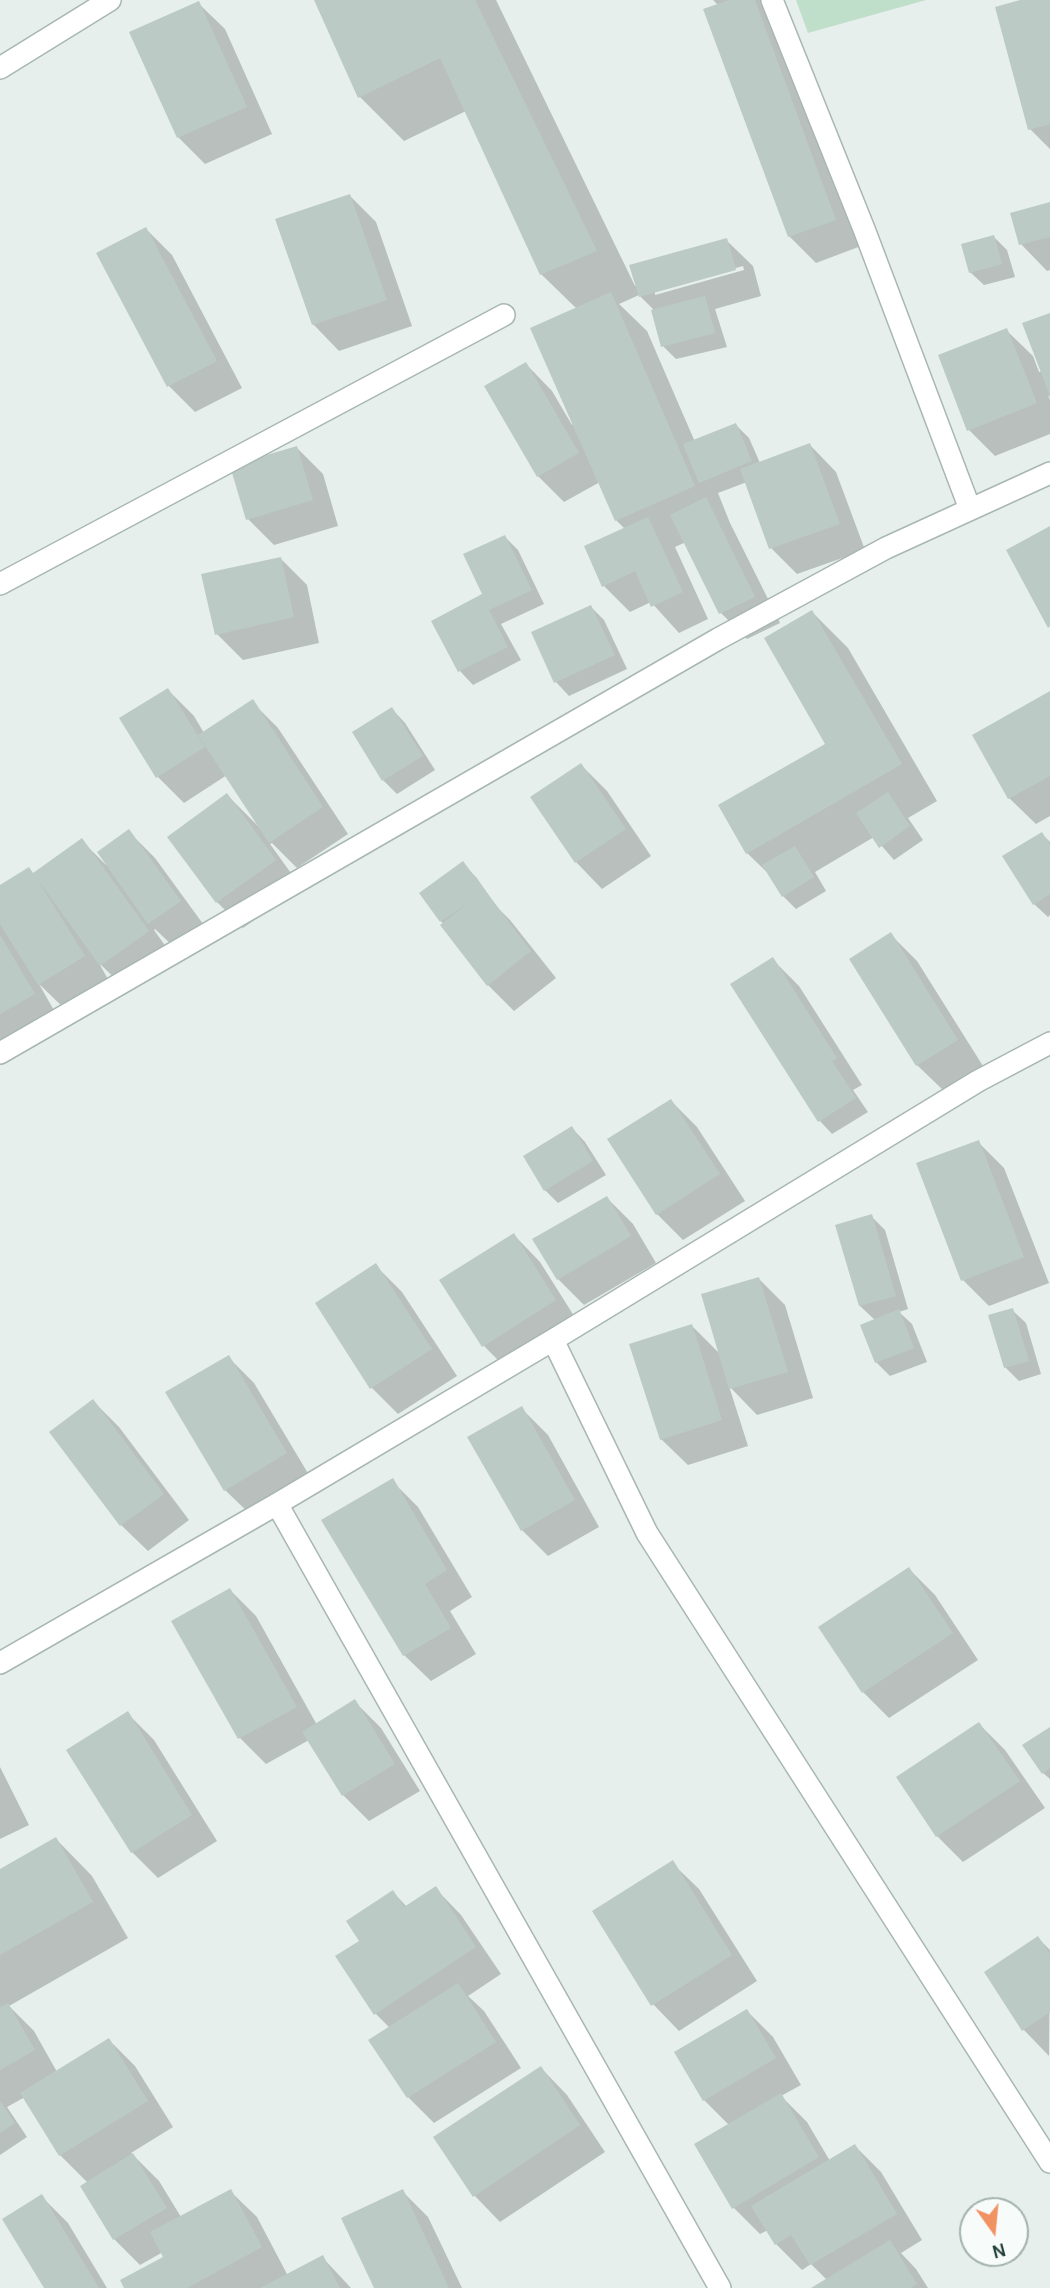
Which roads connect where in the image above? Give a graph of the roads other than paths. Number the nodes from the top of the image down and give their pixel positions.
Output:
1 (110, 0) edge
2 (772, 0) edge
3 (0, 68) edge
4 (504, 316) dead end
5 (1050, 473) edge
6 (971, 509) junction
7 (0, 584) edge
8 (1050, 1043) edge
9 (0, 1053) edge
10 (553, 1340) junction
11 (277, 1504) junction
12 (0, 1663) edge
13 (1050, 2162) edge
14 (720, 2288) edge

1 - 3 street
2 - 6 street
4 - 7 street
5 - 6 street
6 - 9 street
8 - 10 street
10 - 11 street
10 - 13 street
11 - 12 street
11 - 14 street

